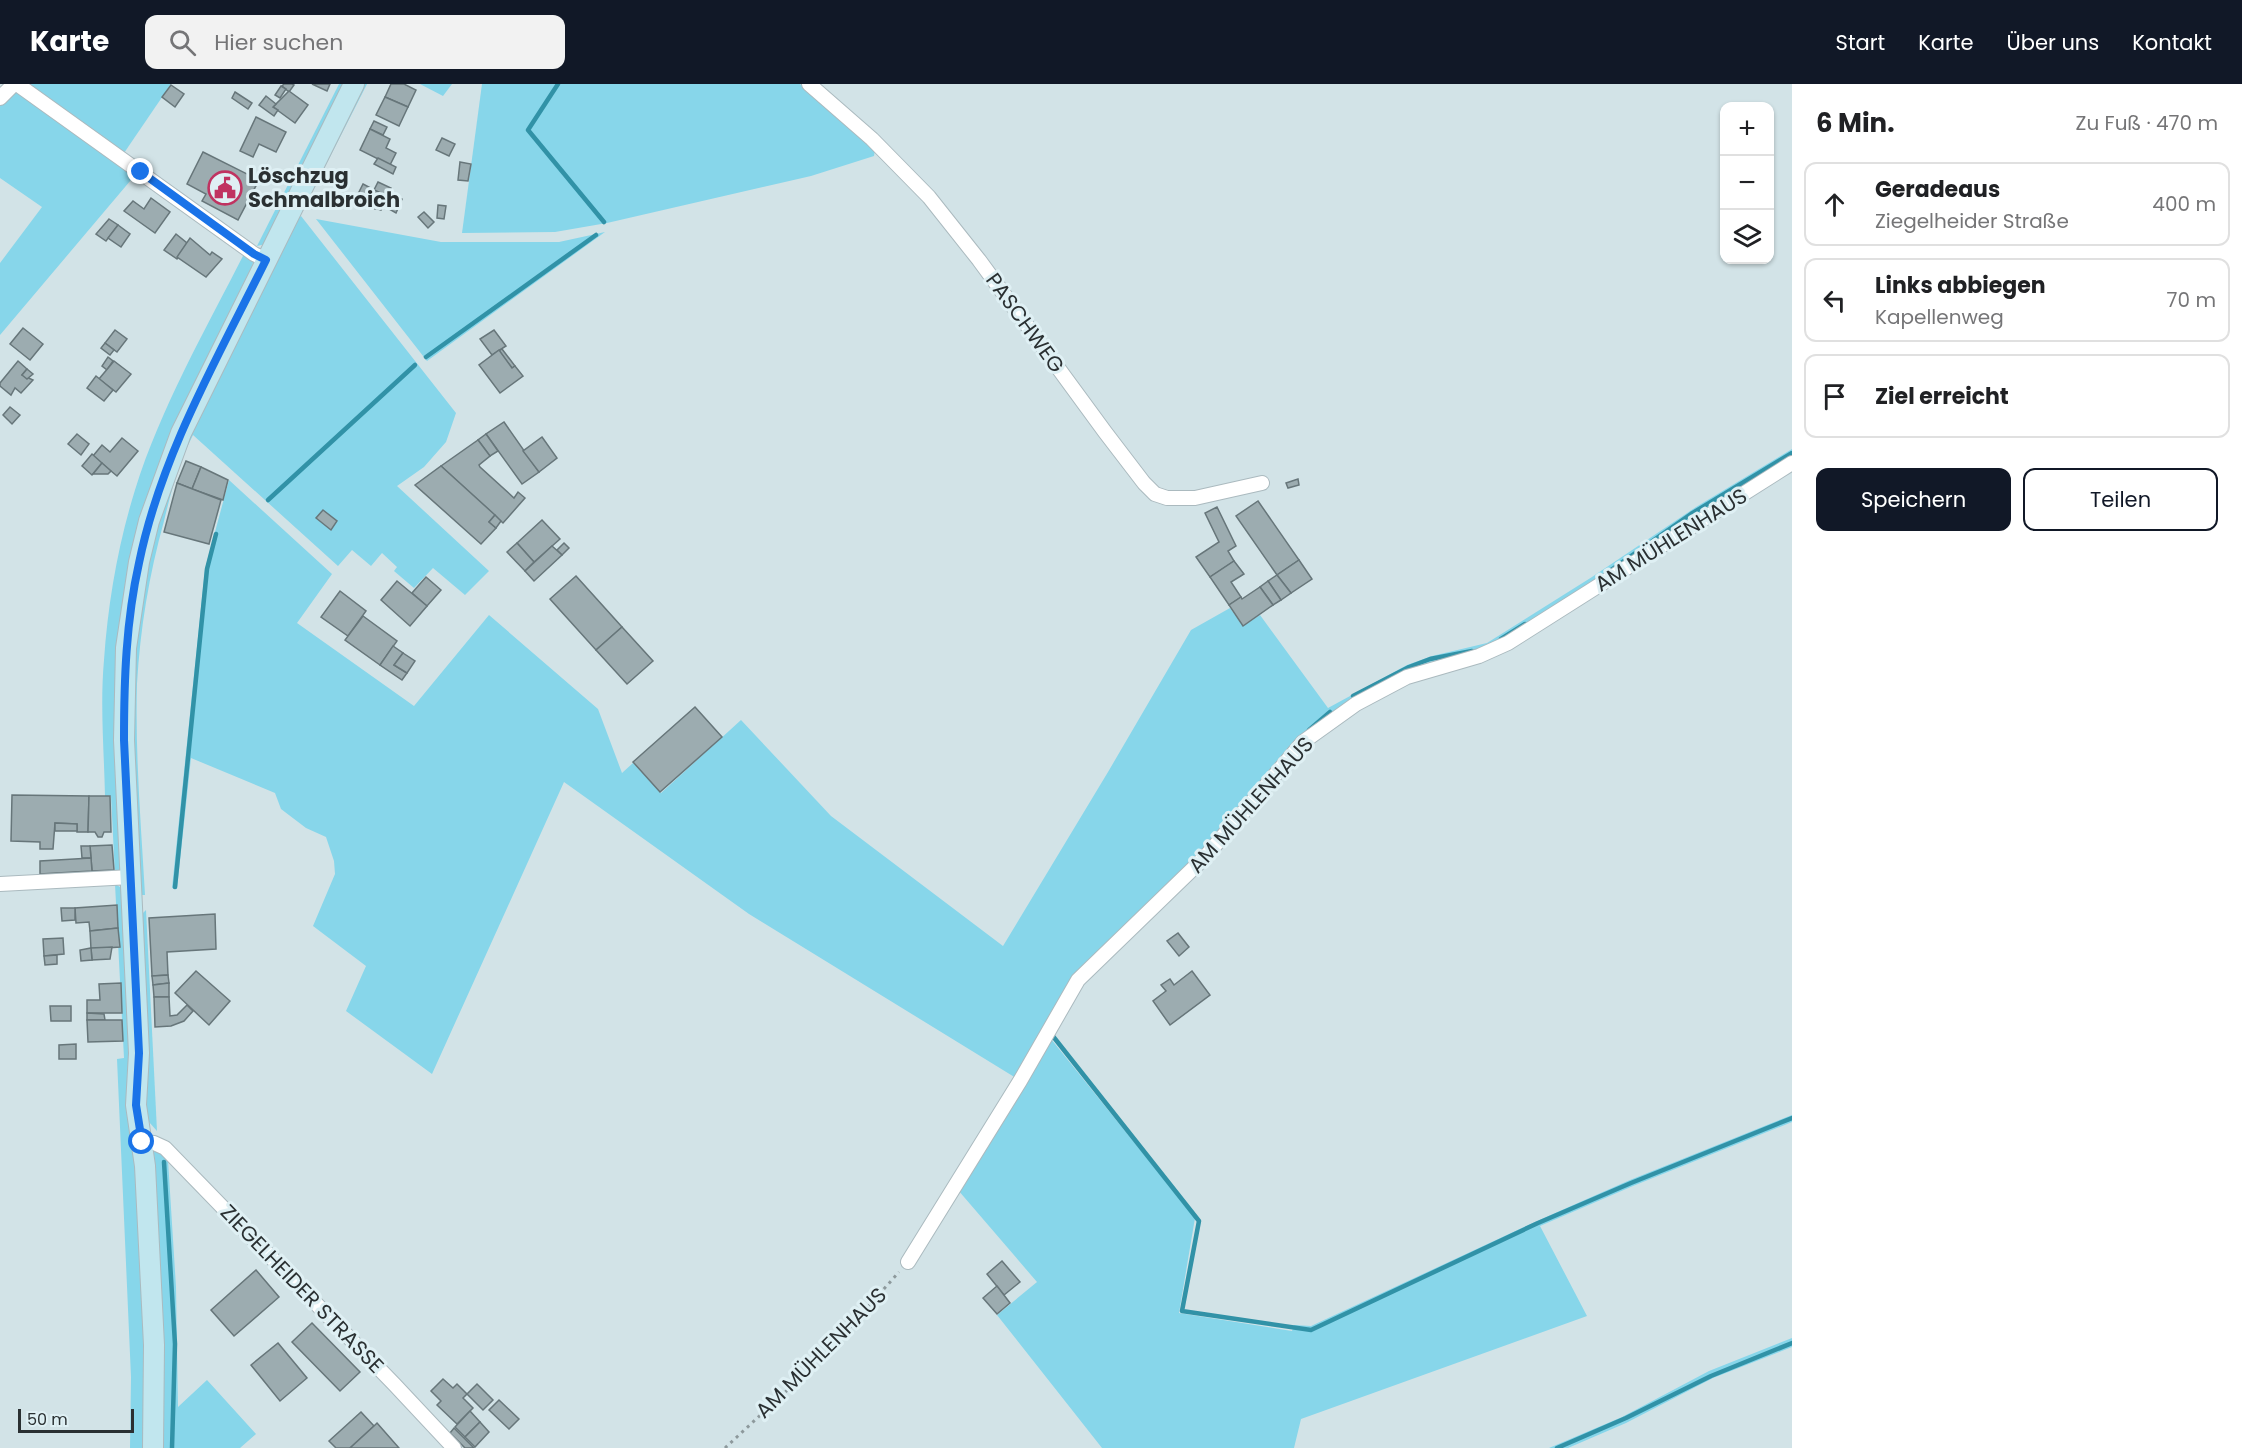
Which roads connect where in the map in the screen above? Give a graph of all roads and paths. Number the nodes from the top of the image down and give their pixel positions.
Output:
1 (15, 84) edge
2 (354, 84) edge
3 (809, 84) edge
4 (0, 98) edge
5 (266, 260) junction
6 (1792, 463) edge
7 (1262, 483) dead end
8 (131, 877) junction
9 (0, 884) edge
10 (142, 1142) junction
11 (908, 1262) dead end
12 (890, 1282) dead end
13 (153, 1448) edge
14 (454, 1448) edge
15 (725, 1448) edge

1 - 4 street
1 - 5 street
2 - 5 street
3 - 7 street, PASCHWEG
5 - 8 street
6 - 11 street, AM MÜHLENHAUS
8 - 9 street
8 - 10 street
10 - 13 street
10 - 14 street, ZIEGELHEIDER STRASSE
12 - 15 path, AM MÜHLENHAUS

